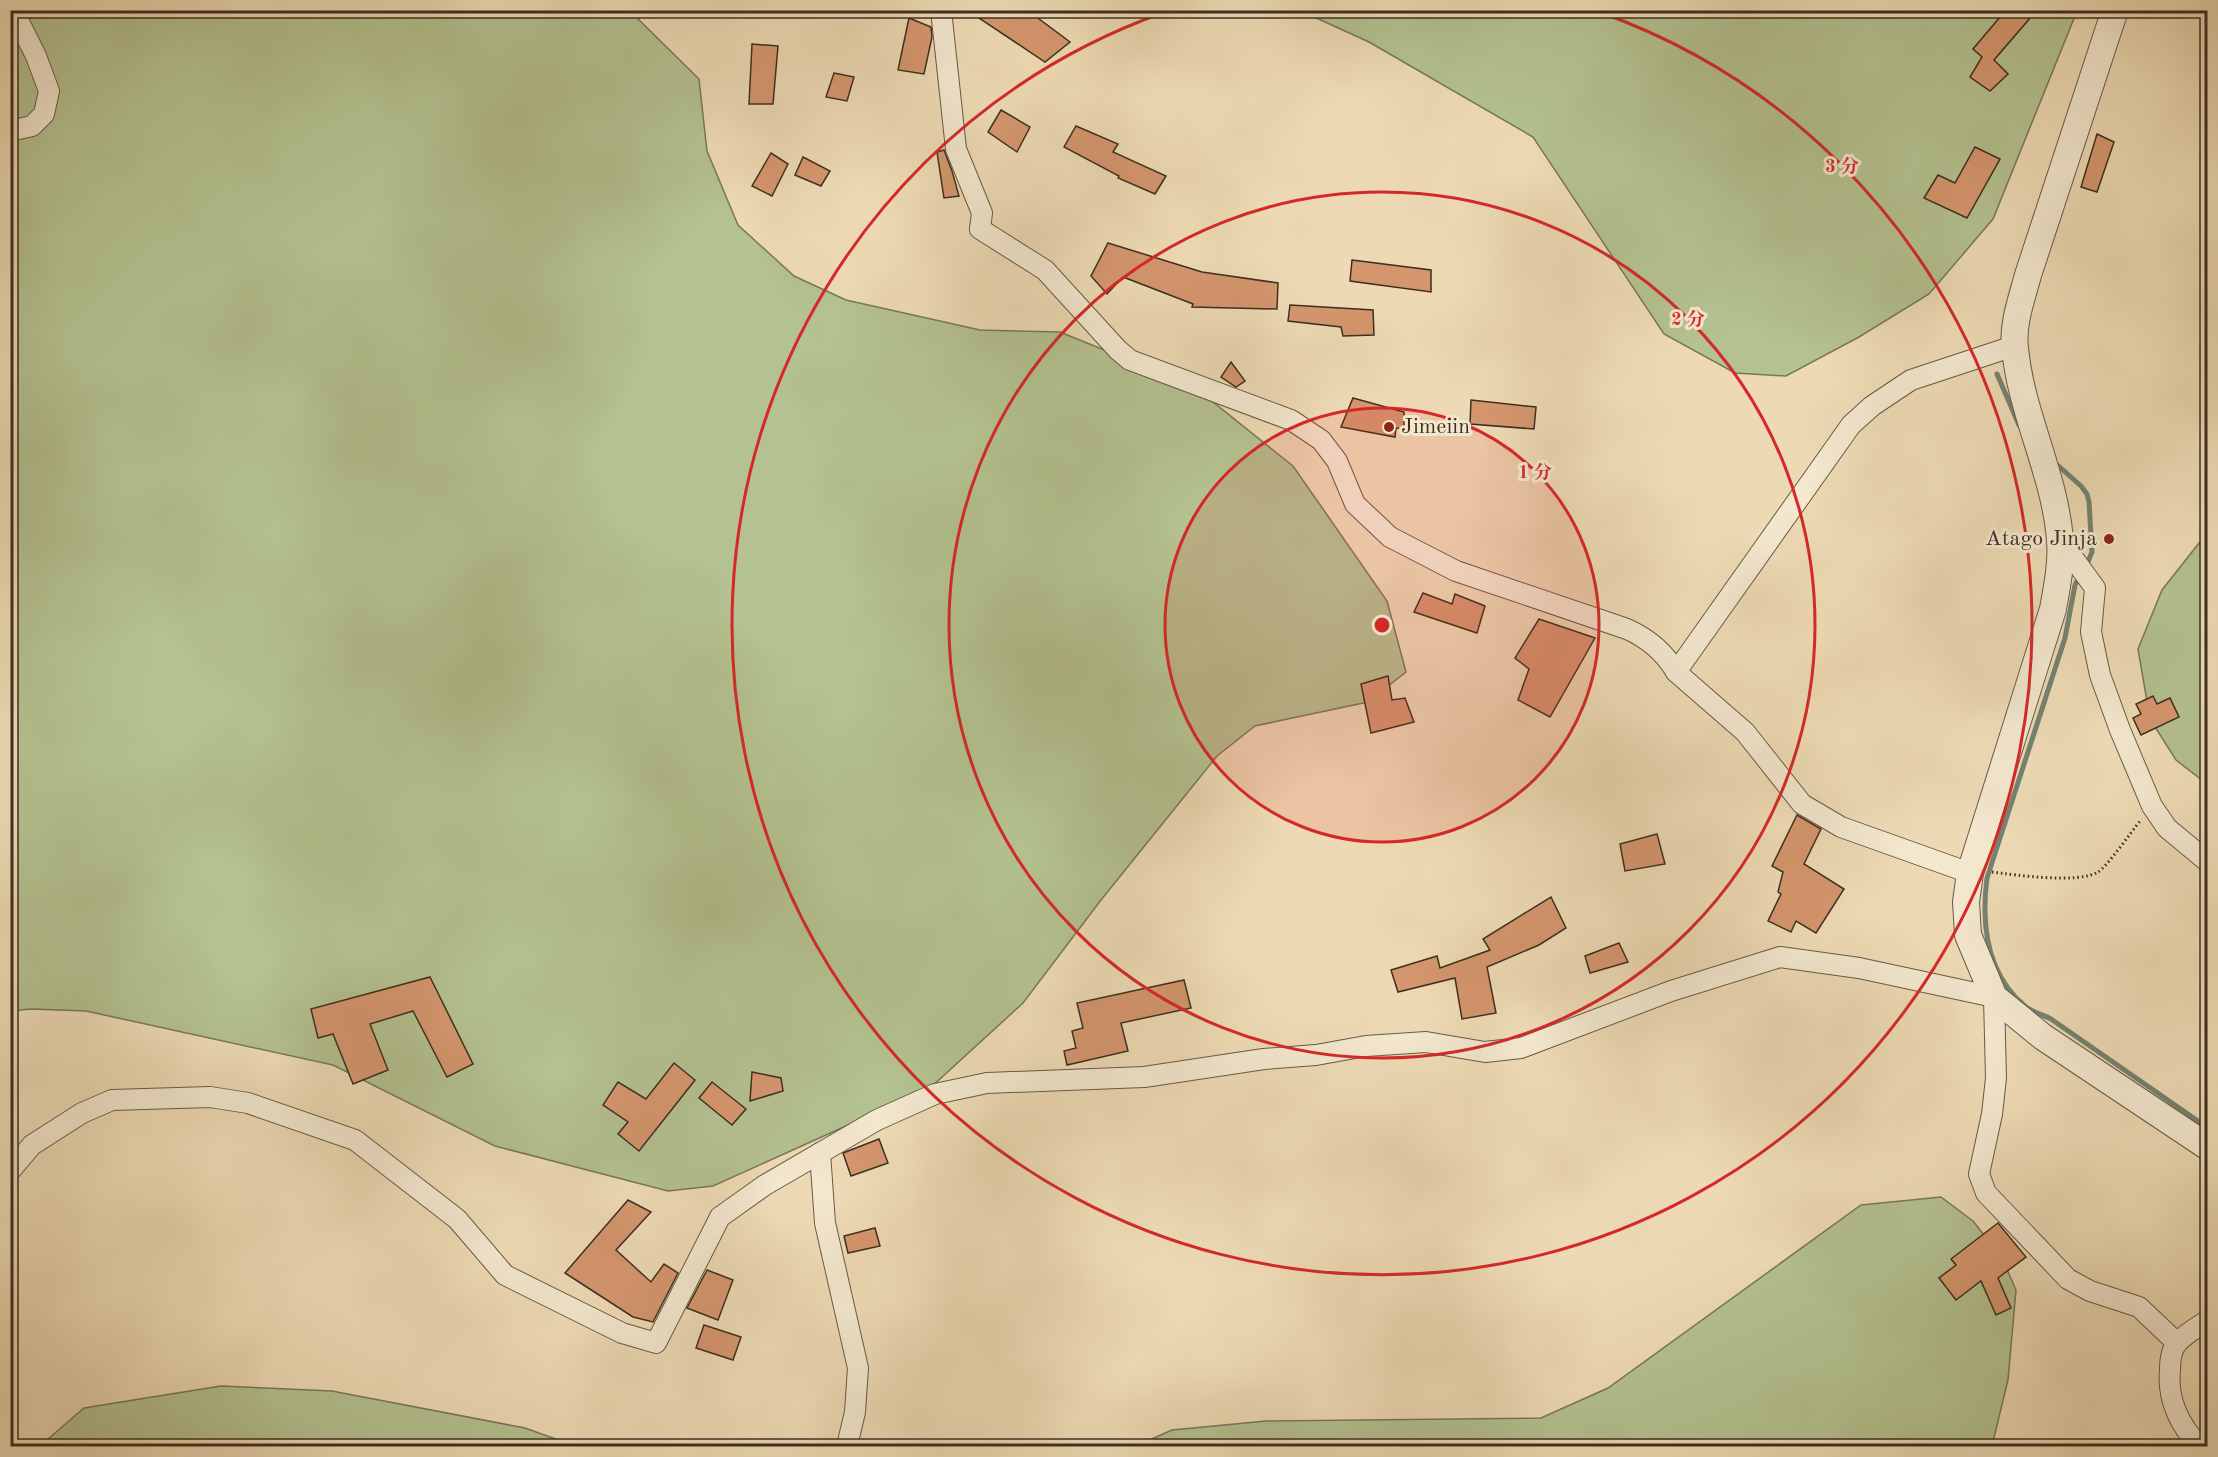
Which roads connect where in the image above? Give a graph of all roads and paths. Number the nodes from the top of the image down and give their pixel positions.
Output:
1 (13, 10) edge
2 (941, 10) edge
3 (2115, 10) edge
4 (10, 131) edge
5 (2014, 346) junction
6 (2060, 540) junction
7 (1676, 672) junction
8 (2152, 806) junction
9 (2208, 862) edge
10 (1982, 873) junction
11 (1994, 997) junction
12 (2208, 1147) edge
13 (820, 1153) junction
14 (10, 1171) edge
15 (2208, 1320) edge
16 (2176, 1343) junction
17 (848, 1446) edge
18 (2199, 1446) edge

1 - 4 street
2 - 7 street
3 - 5 street
5 - 6 street
5 - 7 street
6 - 8 street
6 - 10 street
7 - 10 street
8 - 9 street
8 - 10 path
10 - 11 street
11 - 12 street
11 - 13 street
11 - 16 street
13 - 14 street
13 - 17 street
15 - 16 street
16 - 18 street

